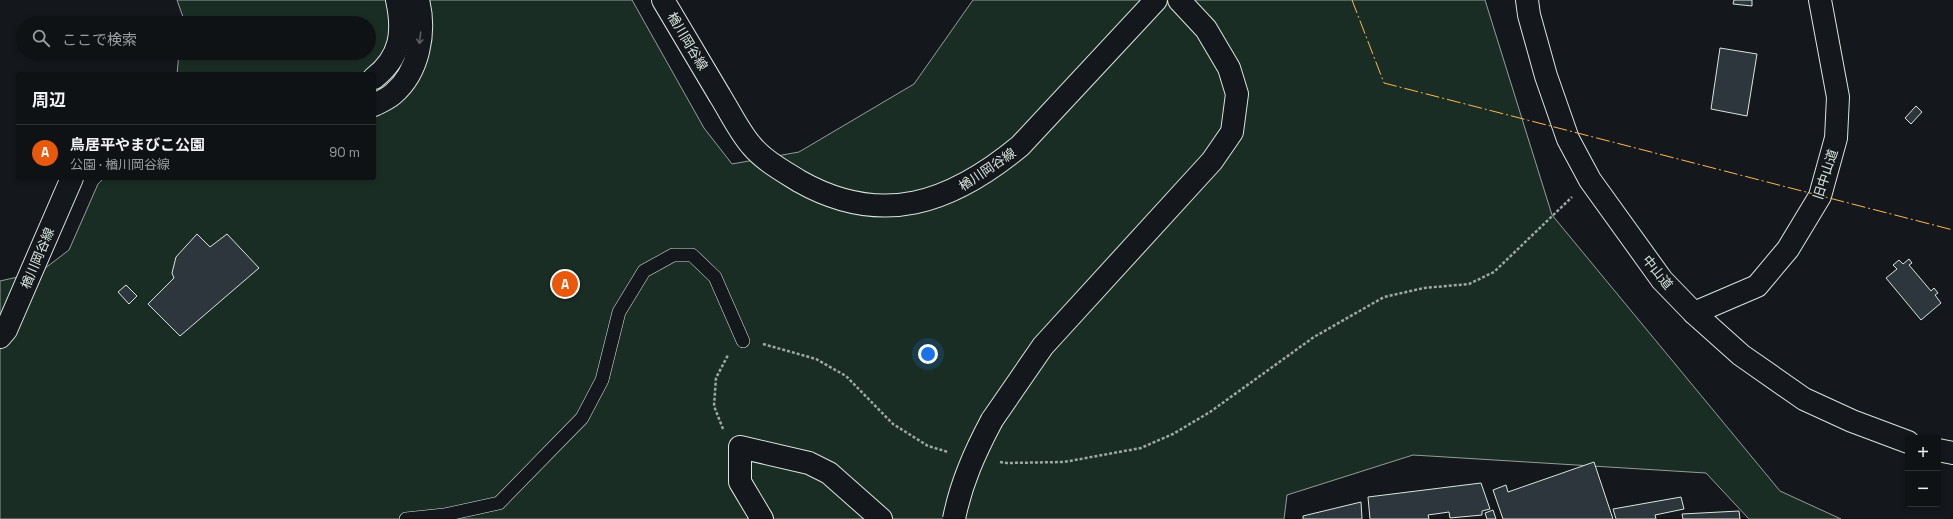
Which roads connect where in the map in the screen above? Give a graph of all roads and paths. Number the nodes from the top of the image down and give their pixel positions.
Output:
1 (397, 0) edge
2 (418, 0) edge
3 (663, 0) edge
4 (1156, 0) edge
5 (1179, 0) edge
6 (1527, 0) edge
7 (1820, 0) edge
8 (376, 76) edge
9 (376, 105) edge
10 (71, 180) edge
11 (1590, 180) junction
12 (1694, 312) junction
13 (0, 337) edge
14 (743, 341) junction
15 (1905, 441) edge
16 (740, 447) junction
17 (1941, 451) edge
18 (949, 452) dead end
19 (1953, 453) edge
20 (993, 460) dead end
21 (406, 519) edge
22 (762, 519) edge
23 (881, 519) edge
24 (954, 519) edge

1 - 8 main road
2 -> 9 main road
3 - 4 main road, 楢川岡谷線
5 - 24 main road, bridge
6 - 11 main road, 中山道
7 - 12 main road, 旧中山道
10 - 13 main road, 楢川岡谷線
11 - 12 main road, 中山道
11 - 20 path
12 - 15 main road, 中山道
14 - 16 path
14 - 18 path
14 - 21 lane
16 - 22 main road
16 - 23 main road
17 - 19 main road

